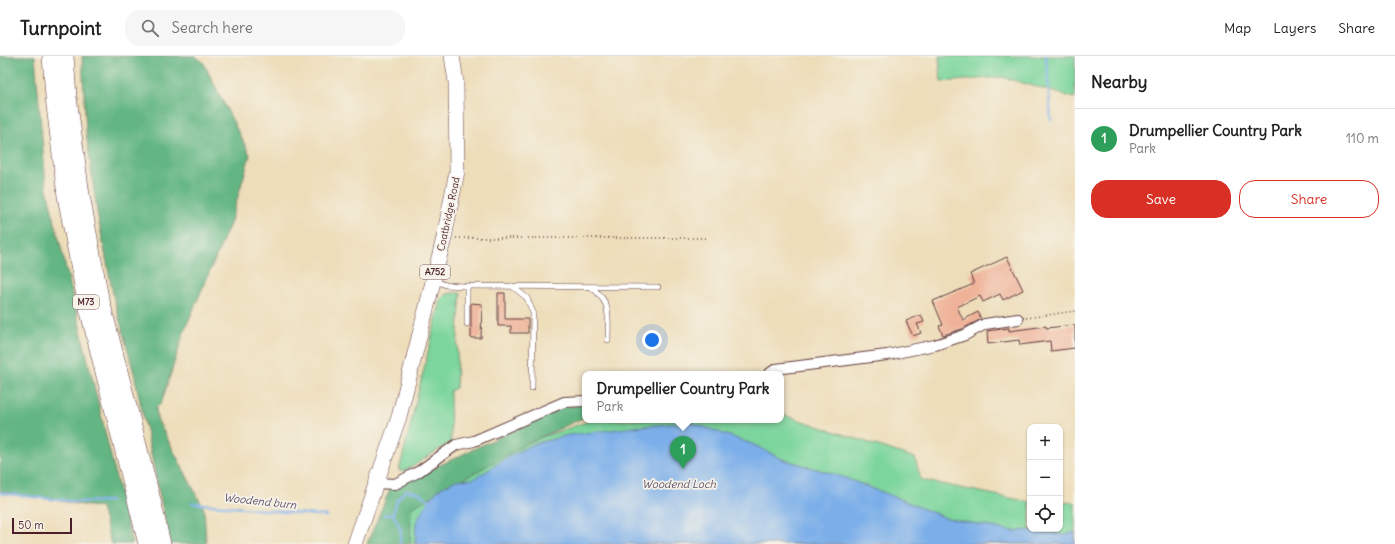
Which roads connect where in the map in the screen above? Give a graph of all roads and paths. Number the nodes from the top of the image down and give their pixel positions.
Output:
1 (51, 56) edge
2 (65, 56) edge
3 (452, 56) edge
4 (444, 238) junction
5 (707, 238) dead end
6 (434, 280) junction
7 (467, 286) junction
8 (512, 286) junction
9 (591, 286) junction
10 (658, 287) dead end
11 (1075, 312) edge
12 (1018, 319) joint
13 (467, 324) dead end
14 (608, 340) dead end
15 (773, 371) edge
16 (532, 388) dead end
17 (582, 401) edge
18 (377, 483) junction
19 (146, 544) edge
20 (162, 544) edge
21 (355, 544) edge

1 - 19 highway, M73
2 - 20 highway, M73
3 - 4 main road, Coatbridge Road / A752
4 - 5 path
4 - 6 main road, Coatbridge Road / A752
6 - 7 lane
6 - 18 main road, Coatbridge Road / A752
7 - 8 lane
7 - 13 lane
8 - 9 lane
8 - 16 lane
9 - 10 lane
9 - 14 lane
11 - 12 path
12 - 15 street
17 - 18 street
18 - 21 main road, A752

